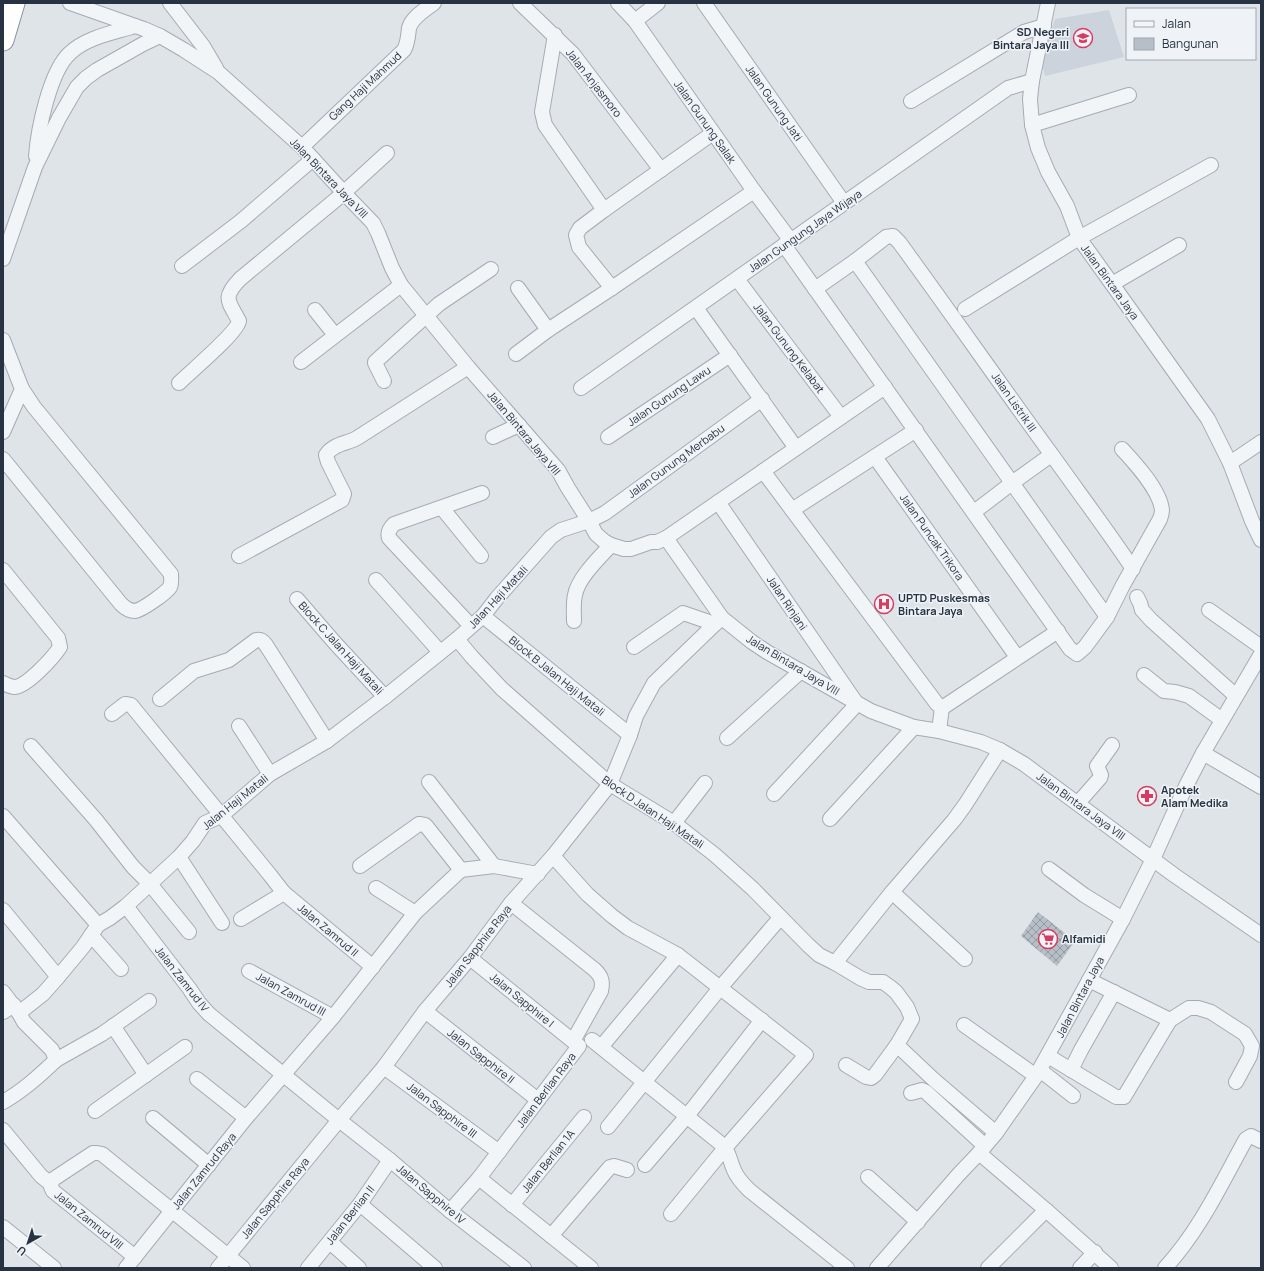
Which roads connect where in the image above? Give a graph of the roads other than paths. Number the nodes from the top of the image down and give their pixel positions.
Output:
1 (14, 3) edge
2 (70, 3) edge
3 (170, 3) edge
4 (434, 3) edge
5 (520, 3) edge
6 (618, 3) edge
7 (658, 3) edge
8 (706, 4) edge
9 (1045, 15) edge
10 (635, 21) junction
11 (134, 26) junction
12 (1023, 29) junction
13 (554, 35) junction
14 (160, 36) junction
15 (3, 40) edge
16 (957, 62) dead end
17 (218, 72) junction
18 (1032, 81) junction
19 (1129, 95) dead end
20 (911, 101) dead end
21 (44, 112) junction
22 (59, 118) junction
23 (1032, 125) junction
24 (714, 134) junction
25 (302, 147) junction
26 (387, 152) dead end
27 (313, 159) junction
28 (1211, 165) dead end
29 (35, 167) junction
30 (661, 170) junction
31 (754, 191) junction
32 (344, 193) junction
33 (844, 203) junction
34 (604, 210) junction
35 (1079, 238) junction
36 (788, 243) junction
37 (1179, 245) dead end
38 (3, 259) edge
39 (855, 261) junction
40 (182, 266) dead end
41 (492, 269) dead end
42 (737, 279) junction
43 (1112, 284) junction
44 (401, 285) junction
45 (518, 288) dead end
46 (612, 288) junction
47 (815, 289) junction
48 (696, 308) junction
49 (315, 310) dead end
50 (965, 310) dead end
51 (427, 316) junction
52 (548, 330) junction
53 (335, 335) junction
54 (3, 340) edge
55 (516, 354) dead end
56 (730, 355) junction
57 (301, 362) dead end
58 (468, 367) junction
59 (384, 382) dead end
60 (178, 383) dead end
61 (885, 386) junction
62 (581, 388) dead end
63 (22, 389) junction
64 (762, 399) junction
65 (841, 417) junction
66 (519, 425) junction
67 (916, 430) junction
68 (3, 432) edge
69 (493, 437) dead end
70 (608, 437) dead end
71 (1261, 442) edge
72 (796, 448) junction
73 (1122, 449) dead end
74 (1051, 455) junction
75 (875, 457) junction
76 (3, 459) edge
77 (1230, 462) junction
78 (763, 471) junction
79 (1012, 483) junction
80 (482, 493) dead end
81 (718, 502) junction
82 (442, 508) junction
83 (792, 510) junction
84 (974, 512) junction
85 (589, 520) junction
86 (666, 538) junction
87 (1261, 540) edge
88 (611, 545) junction
89 (239, 556) dead end
90 (481, 556) dead end
91 (1133, 569) junction
92 (3, 570) edge
93 (376, 580) dead end
94 (1137, 597) dead end
95 (297, 599) dead end
96 (1209, 610) dead end
97 (483, 616) junction
98 (1107, 617) junction
99 (574, 620) dead end
100 (719, 621) junction
101 (471, 626) junction
102 (1058, 631) junction
103 (458, 639) junction
104 (634, 647) dead end
105 (440, 652) junction
106 (1260, 655) edge
107 (1017, 657) junction
108 (801, 671) junction
109 (1144, 675) dead end
110 (3, 683) edge
111 (1236, 696) junction
112 (385, 697) junction
113 (160, 699) dead end
114 (857, 704) junction
115 (942, 706) junction
116 (112, 714) dead end
117 (1222, 720) junction
118 (239, 726) dead end
119 (914, 727) junction
120 (939, 732) junction
121 (630, 735) junction
122 (728, 738) dead end
123 (327, 741) junction
124 (1112, 745) dead end
125 (31, 746) dead end
126 (1000, 750) junction
127 (1203, 753) junction
128 (270, 774) junction
129 (429, 782) dead end
130 (705, 782) dead end
131 (610, 784) junction
132 (1261, 787) edge
133 (774, 794) dead end
134 (1078, 803) junction
135 (3, 816) edge
136 (221, 816) junction
137 (830, 819) dead end
138 (674, 823) junction
139 (553, 856) junction
140 (179, 857) junction
141 (1153, 859) junction
142 (360, 866) dead end
143 (494, 866) junction
144 (1049, 869) dead end
145 (461, 870) junction
146 (538, 874) junction
147 (150, 884) junction
148 (376, 888) dead end
149 (892, 892) junction
150 (284, 893) junction
151 (511, 903) junction
152 (126, 906) junction
153 (3, 910) edge
154 (415, 913) junction
155 (780, 918) junction
156 (242, 919) dead end
157 (1123, 919) junction
158 (222, 923) dead end
159 (95, 930) junction
160 (189, 932) dead end
161 (1261, 935) edge
162 (678, 955) junction
163 (470, 958) junction
164 (965, 959) dead end
165 (835, 963) junction
166 (373, 967) junction
167 (121, 969) dead end
168 (249, 971) dead end
169 (58, 977) junction
170 (1089, 980) junction
171 (720, 988) junction
172 (3, 992) edge
173 (1114, 992) junction
174 (149, 1001) dead end
175 (12, 1010) edge
176 (425, 1011) junction
177 (333, 1017) junction
178 (762, 1020) junction
179 (1170, 1020) junction
180 (964, 1025) dead end
181 (112, 1026) junction
182 (573, 1041) junction
183 (897, 1045) junction
184 (185, 1047) dead end
185 (1048, 1056) junction
186 (56, 1060) junction
187 (846, 1065) dead end
188 (384, 1067) junction
189 (1071, 1070) junction
190 (1038, 1073) junction
191 (283, 1074) junction
192 (146, 1075) junction
193 (197, 1079) dead end
194 (645, 1082) junction
195 (1236, 1082) dead end
196 (911, 1094) dead end
197 (1073, 1096) dead end
198 (538, 1100) junction
199 (3, 1102) edge
200 (95, 1111) dead end
201 (687, 1116) junction
202 (584, 1117) dead end
203 (153, 1118) dead end
204 (246, 1118) junction
205 (339, 1120) junction
206 (608, 1127) dead end
207 (3, 1130) edge
208 (996, 1133) junction
209 (1261, 1141) edge
210 (725, 1148) junction
211 (982, 1149) junction
212 (499, 1152) junction
213 (390, 1160) junction
214 (209, 1165) junction
215 (645, 1165) dead end
216 (626, 1170) dead end
217 (868, 1177) dead end
218 (479, 1178) junction
219 (51, 1184) junction
220 (360, 1204) junction
221 (512, 1205) junction
222 (172, 1210) junction
223 (1046, 1210) junction
224 (450, 1211) junction
225 (671, 1214) dead end
226 (918, 1222) junction
227 (3, 1227) edge
228 (551, 1236) junction
229 (330, 1242) junction
230 (1095, 1252) junction
231 (228, 1256) junction
232 (131, 1263) edge
233 (882, 1267) edge
234 (54, 1268) edge
235 (218, 1268) edge
236 (243, 1268) edge
237 (308, 1268) edge
238 (359, 1268) edge
239 (435, 1268) edge
240 (524, 1268) edge
241 (591, 1268) edge
242 (847, 1268) edge
243 (988, 1268) edge
244 (1080, 1268) edge
245 (1111, 1268) edge
246 (1165, 1268) edge

1 - 15 highway
2 - 11 street, Jalan Bintara Jaya VIII
3 - 17 street
4 - 25 street, Gang Haji Mahmud
5 - 13 street, Jalan Anjasmoro
6 - 10 street, Jalan Gunung Salak
7 - 10 street
8 - 33 street, Jalan Gunung Jati
9 - 12 street
9 - 18 street, Jalan Bintara Jaya
10 - 24 street, Jalan Gunung Salak
11 - 14 street, Jalan Bintara Jaya VIII
11 - 21 street
12 - 16 street
12 - 20 street
13 - 30 street, Jalan Anjasmoro
13 - 34 street
14 - 17 street, Jalan Bintara Jaya VIII
14 - 22 street
17 - 25 street, Jalan Bintara Jaya VIII
18 - 23 street, Jalan Bintara Jaya
18 - 33 street, Jalan Gungung Jaya Wijaya
19 - 23 street
21 - 22 street
21 - 29 street
22 - 29 street
23 - 35 street, Jalan Bintara Jaya
24 - 30 street
24 - 31 street, Jalan Gunung Salak
25 - 27 street, Jalan Bintara Jaya VIII
26 - 32 street
27 - 32 street, Jalan Bintara Jaya VIII
27 - 40 street
28 - 35 street
29 - 38 street
30 - 34 street
31 - 36 street, Jalan Gunung Salak
31 - 46 street
32 - 44 street, Jalan Bintara Jaya VIII
32 - 60 street
33 - 36 street, Jalan Gungung Jaya Wijaya
34 - 46 street
35 - 43 street, Jalan Bintara Jaya
35 - 50 street
36 - 42 street, Jalan Gungung Jaya Wijaya
36 - 47 street, Jalan Gunung Salak
37 - 43 street
39 - 47 street
39 - 74 street, Jalan Listrik III
39 - 79 street
41 - 51 street
42 - 48 street, Jalan Gungung Jaya Wijaya
42 - 65 street, Jalan Gunung Kelabat
43 - 77 street, Jalan Bintara Jaya
44 - 51 street, Jalan Bintara Jaya VIII
44 - 53 street
45 - 52 street
46 - 52 street
47 - 61 street, Jalan Gunung Salak
48 - 56 street
48 - 62 street, Jalan Gungung Jaya Wijaya
49 - 53 street
51 - 58 street, Jalan Bintara Jaya VIII
51 - 59 street
52 - 55 street
53 - 57 street
54 - 63 street
56 - 64 street
56 - 70 street, Jalan Gunung Lawu
58 - 66 street, Jalan Bintara Jaya VIII
58 - 89 street
61 - 65 street
61 - 67 street, Jalan Gunung Salak
63 - 68 street
63 - 76 street
64 - 72 street
64 - 85 street, Jalan Gunung Merbabu
65 - 72 street
66 - 69 street
66 - 85 street, Jalan Bintara Jaya VIII
67 - 75 street
67 - 84 street, Jalan Gunung Salak
71 - 77 street
72 - 78 street
73 - 91 street
74 - 79 street
74 - 91 street, Jalan Listrik III
75 - 83 street
75 - 107 street, Jalan Puncak Trikora
77 - 87 street, Jalan Bintara Jaya
78 - 81 street
78 - 83 street
79 - 84 street
79 - 98 street
80 - 82 street
81 - 86 street
81 - 114 street, Jalan Rinjani
82 - 90 street
82 - 101 street
83 - 115 street
84 - 102 street, Jalan Gunung Salak
85 - 88 street, Jalan Bintara Jaya VIII
85 - 97 street, Jalan Haji Matali
86 - 88 street, Jalan Bintara Jaya VIII
86 - 100 street, Jalan Bintara Jaya VIII
88 - 99 street
91 - 98 street
92 - 110 street
93 - 105 street
94 - 111 street
95 - 112 street, Block C Jalan Haji Matali
96 - 106 street
97 - 101 street, Jalan Haji Matali
97 - 121 street, Block B Jalan Haji Matali
98 - 102 street, Jalan Gunung Salak
100 - 104 street
100 - 108 street, Jalan Bintara Jaya VIII
100 - 121 street, Jalan Sapphire Raya
101 - 103 street, Jalan Haji Matali
102 - 107 street
103 - 105 street, Jalan Haji Matali
103 - 131 street, Block D Jalan Haji Matali
105 - 112 street, Jalan Haji Matali
106 - 111 street, Jalan Bintara Jaya
107 - 115 street
108 - 114 street, Jalan Bintara Jaya VIII
108 - 122 street
109 - 117 street
111 - 117 street, Jalan Bintara Jaya
112 - 123 street, Jalan Haji Matali
113 - 123 street
114 - 119 street, Jalan Bintara Jaya VIII
114 - 133 street
115 - 120 street
116 - 136 street, Jalan Zamrud II
117 - 127 street, Jalan Bintara Jaya
118 - 128 street
119 - 120 street, Jalan Bintara Jaya VIII
119 - 137 street
120 - 126 street, Jalan Bintara Jaya VIII
121 - 131 street, Jalan Sapphire Raya
123 - 128 street, Jalan Haji Matali
124 - 134 street
125 - 147 street
126 - 134 street, Jalan Bintara Jaya VIII
126 - 149 street
127 - 132 street
127 - 141 street, Jalan Bintara Jaya
128 - 136 street, Jalan Haji Matali
129 - 143 street
130 - 138 street
131 - 138 street, Block D Jalan Haji Matali
131 - 139 street, Jalan Sapphire Raya
134 - 141 street, Jalan Bintara Jaya VIII
135 - 159 street
136 - 140 street, Jalan Haji Matali
136 - 150 street, Jalan Zamrud II
138 - 155 street, Block D Jalan Haji Matali
139 - 146 street, Jalan Sapphire Raya
139 - 162 street
140 - 147 street, Jalan Haji Matali
140 - 158 street
141 - 157 street, Jalan Bintara Jaya
141 - 161 street, Jalan Bintara Jaya VIII
142 - 145 street
143 - 145 street
143 - 146 street
144 - 157 street
145 - 154 street, Jalan Zamrud Raya
146 - 151 street, Jalan Sapphire Raya
147 - 152 street, Jalan Haji Matali
147 - 160 street
148 - 154 street
149 - 164 street
149 - 165 street
150 - 156 street
150 - 166 street, Jalan Zamrud II
151 - 163 street, Jalan Sapphire Raya
151 - 182 street, Jalan Berlian Raya
152 - 159 street, Jalan Haji Matali
152 - 191 street, Jalan Zamrud IV
153 - 169 street
154 - 166 street, Jalan Zamrud Raya
155 - 165 street, Block D Jalan Haji Matali
155 - 171 street
157 - 170 street, Jalan Bintara Jaya
159 - 167 street
159 - 169 street, Jalan Haji Matali
162 - 171 street
162 - 194 street
163 - 176 street, Jalan Sapphire Raya
163 - 182 street, Jalan Sapphire I
165 - 183 street, Block D Jalan Haji Matali
166 - 177 street, Jalan Zamrud Raya
168 - 177 street, Jalan Zamrud III
169 - 175 street, Jalan Haji Matali
170 - 173 street
170 - 185 street, Jalan Bintara Jaya
171 - 178 street
171 - 194 street
172 - 175 street
173 - 179 street
173 - 189 street
174 - 181 street
175 - 186 street
176 - 188 street, Jalan Sapphire Raya
176 - 198 street, Jalan Sapphire II
177 - 191 street, Jalan Zamrud Raya
178 - 201 street
178 - 210 street
179 - 189 street
179 - 195 street
180 - 190 street
181 - 186 street
181 - 192 street
182 - 198 street, Jalan Berlian Raya
183 - 187 street
183 - 208 street
184 - 192 street
185 - 189 street
185 - 190 street, Jalan Bintara Jaya
186 - 199 street
188 - 205 street, Jalan Sapphire Raya
188 - 212 street, Jalan Sapphire III
190 - 197 street
190 - 208 street, Jalan Bintara Jaya
191 - 204 street, Jalan Zamrud Raya
191 - 205 street, Jalan Zamrud IV
192 - 200 street
193 - 204 street
194 - 201 street
194 - 206 street
196 - 211 street
198 - 212 street, Jalan Berlian Raya
201 - 210 street
201 - 215 street
202 - 221 street, Jalan Berlian 1A
203 - 214 street
204 - 214 street, Jalan Zamrud Raya
205 - 213 street, Jalan Sapphire IV
205 - 231 street, Jalan Sapphire Raya
207 - 219 street
208 - 211 street, Jalan Bintara Jaya
209 - 246 street
210 - 225 street
210 - 242 street
211 - 223 street
211 - 226 street, Jalan Bintara Jaya
212 - 218 street, Jalan Berlian Raya
213 - 220 street, Jalan Berlian II
213 - 224 street, Jalan Sapphire IV
214 - 222 street, Jalan Zamrud Raya
216 - 228 street
217 - 226 street
218 - 221 street
218 - 224 street, Jalan Berlian Raya
219 - 222 street, Jalan Zamrud VIII
219 - 232 street, Jalan Zamrud VIII
220 - 229 street, Jalan Berlian II
220 - 239 street
221 - 228 street
222 - 231 street
222 - 232 street, Jalan Zamrud Raya
223 - 230 street
223 - 243 street
224 - 240 street, Jalan Sapphire IV
226 - 233 street, Jalan Bintara Jaya
227 - 234 street
228 - 241 street
229 - 237 street, Jalan Berlian II
229 - 238 street
230 - 244 street
230 - 245 street
231 - 235 street, Jalan Sapphire Raya
231 - 236 street

